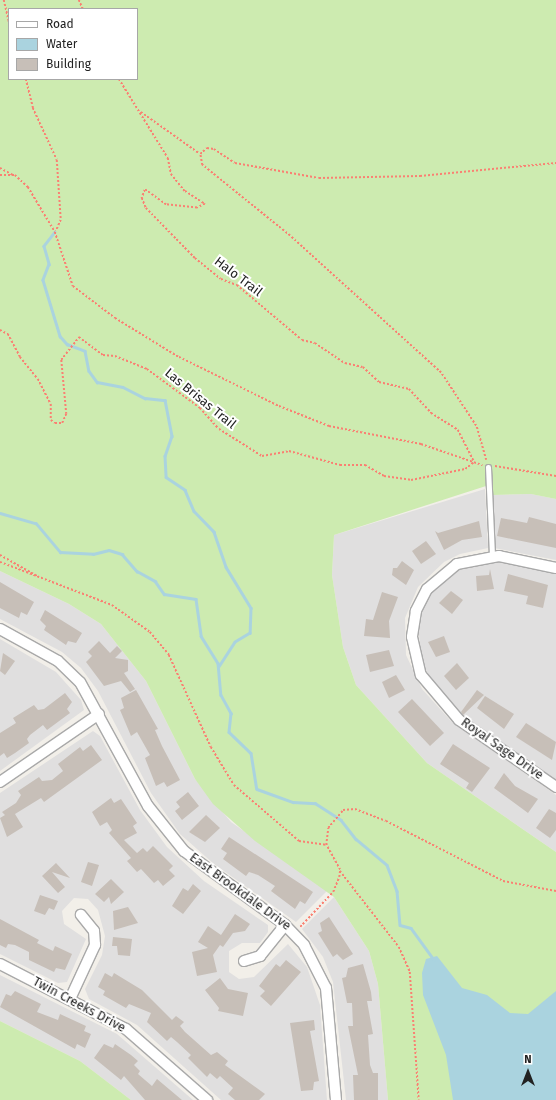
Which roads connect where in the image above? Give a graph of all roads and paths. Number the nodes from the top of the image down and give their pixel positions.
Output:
1 (4, 0) edge
2 (8, 18) edge
3 (26, 80) edge
4 (120, 80) edge
5 (141, 112) junction
6 (200, 154) junction
7 (556, 163) edge
8 (0, 168) edge
9 (0, 175) edge
10 (15, 175) junction
11 (55, 232) junction
12 (0, 330) edge
13 (474, 462) junction
14 (488, 467) junction
15 (556, 476) edge
16 (0, 555) edge
17 (492, 556) junction
18 (0, 562) edge
19 (556, 568) edge
20 (41, 578) junction
21 (0, 629) edge
22 (99, 714) junction
23 (0, 782) edge
24 (556, 787) edge
25 (326, 846) junction
26 (340, 870) junction
27 (556, 891) edge
28 (81, 915) dead end
29 (285, 925) junction
30 (295, 933) junction
31 (244, 961) dead end
32 (0, 964) edge
33 (70, 999) junction
34 (207, 1100) edge
35 (336, 1100) edge
36 (419, 1100) edge

1 - 2 path
3 - 11 path
4 - 5 path, Halo Trail
5 - 6 path
5 - 13 path, Halo Trail
6 - 7 path
6 - 14 path
8 - 10 path
9 - 10 path
10 - 11 path
11 - 13 path
12 - 13 path, Las Brisas Trail
14 - 15 path
14 - 17 lane
16 - 20 path
17 - 19 street
17 - 24 street, Royal Sage Drive
18 - 20 path
20 - 25 path
21 - 22 street, East Brookdale Drive
22 - 23 street
22 - 29 street, East Brookdale Drive
25 - 26 path
25 - 27 path
26 - 30 path
26 - 36 path
28 - 33 street
29 - 30 street, East Brookdale Drive
29 - 31 street
30 - 35 street, East Brookdale Drive
32 - 33 street, Twin Creeks Drive
33 - 34 street, Twin Creeks Drive

